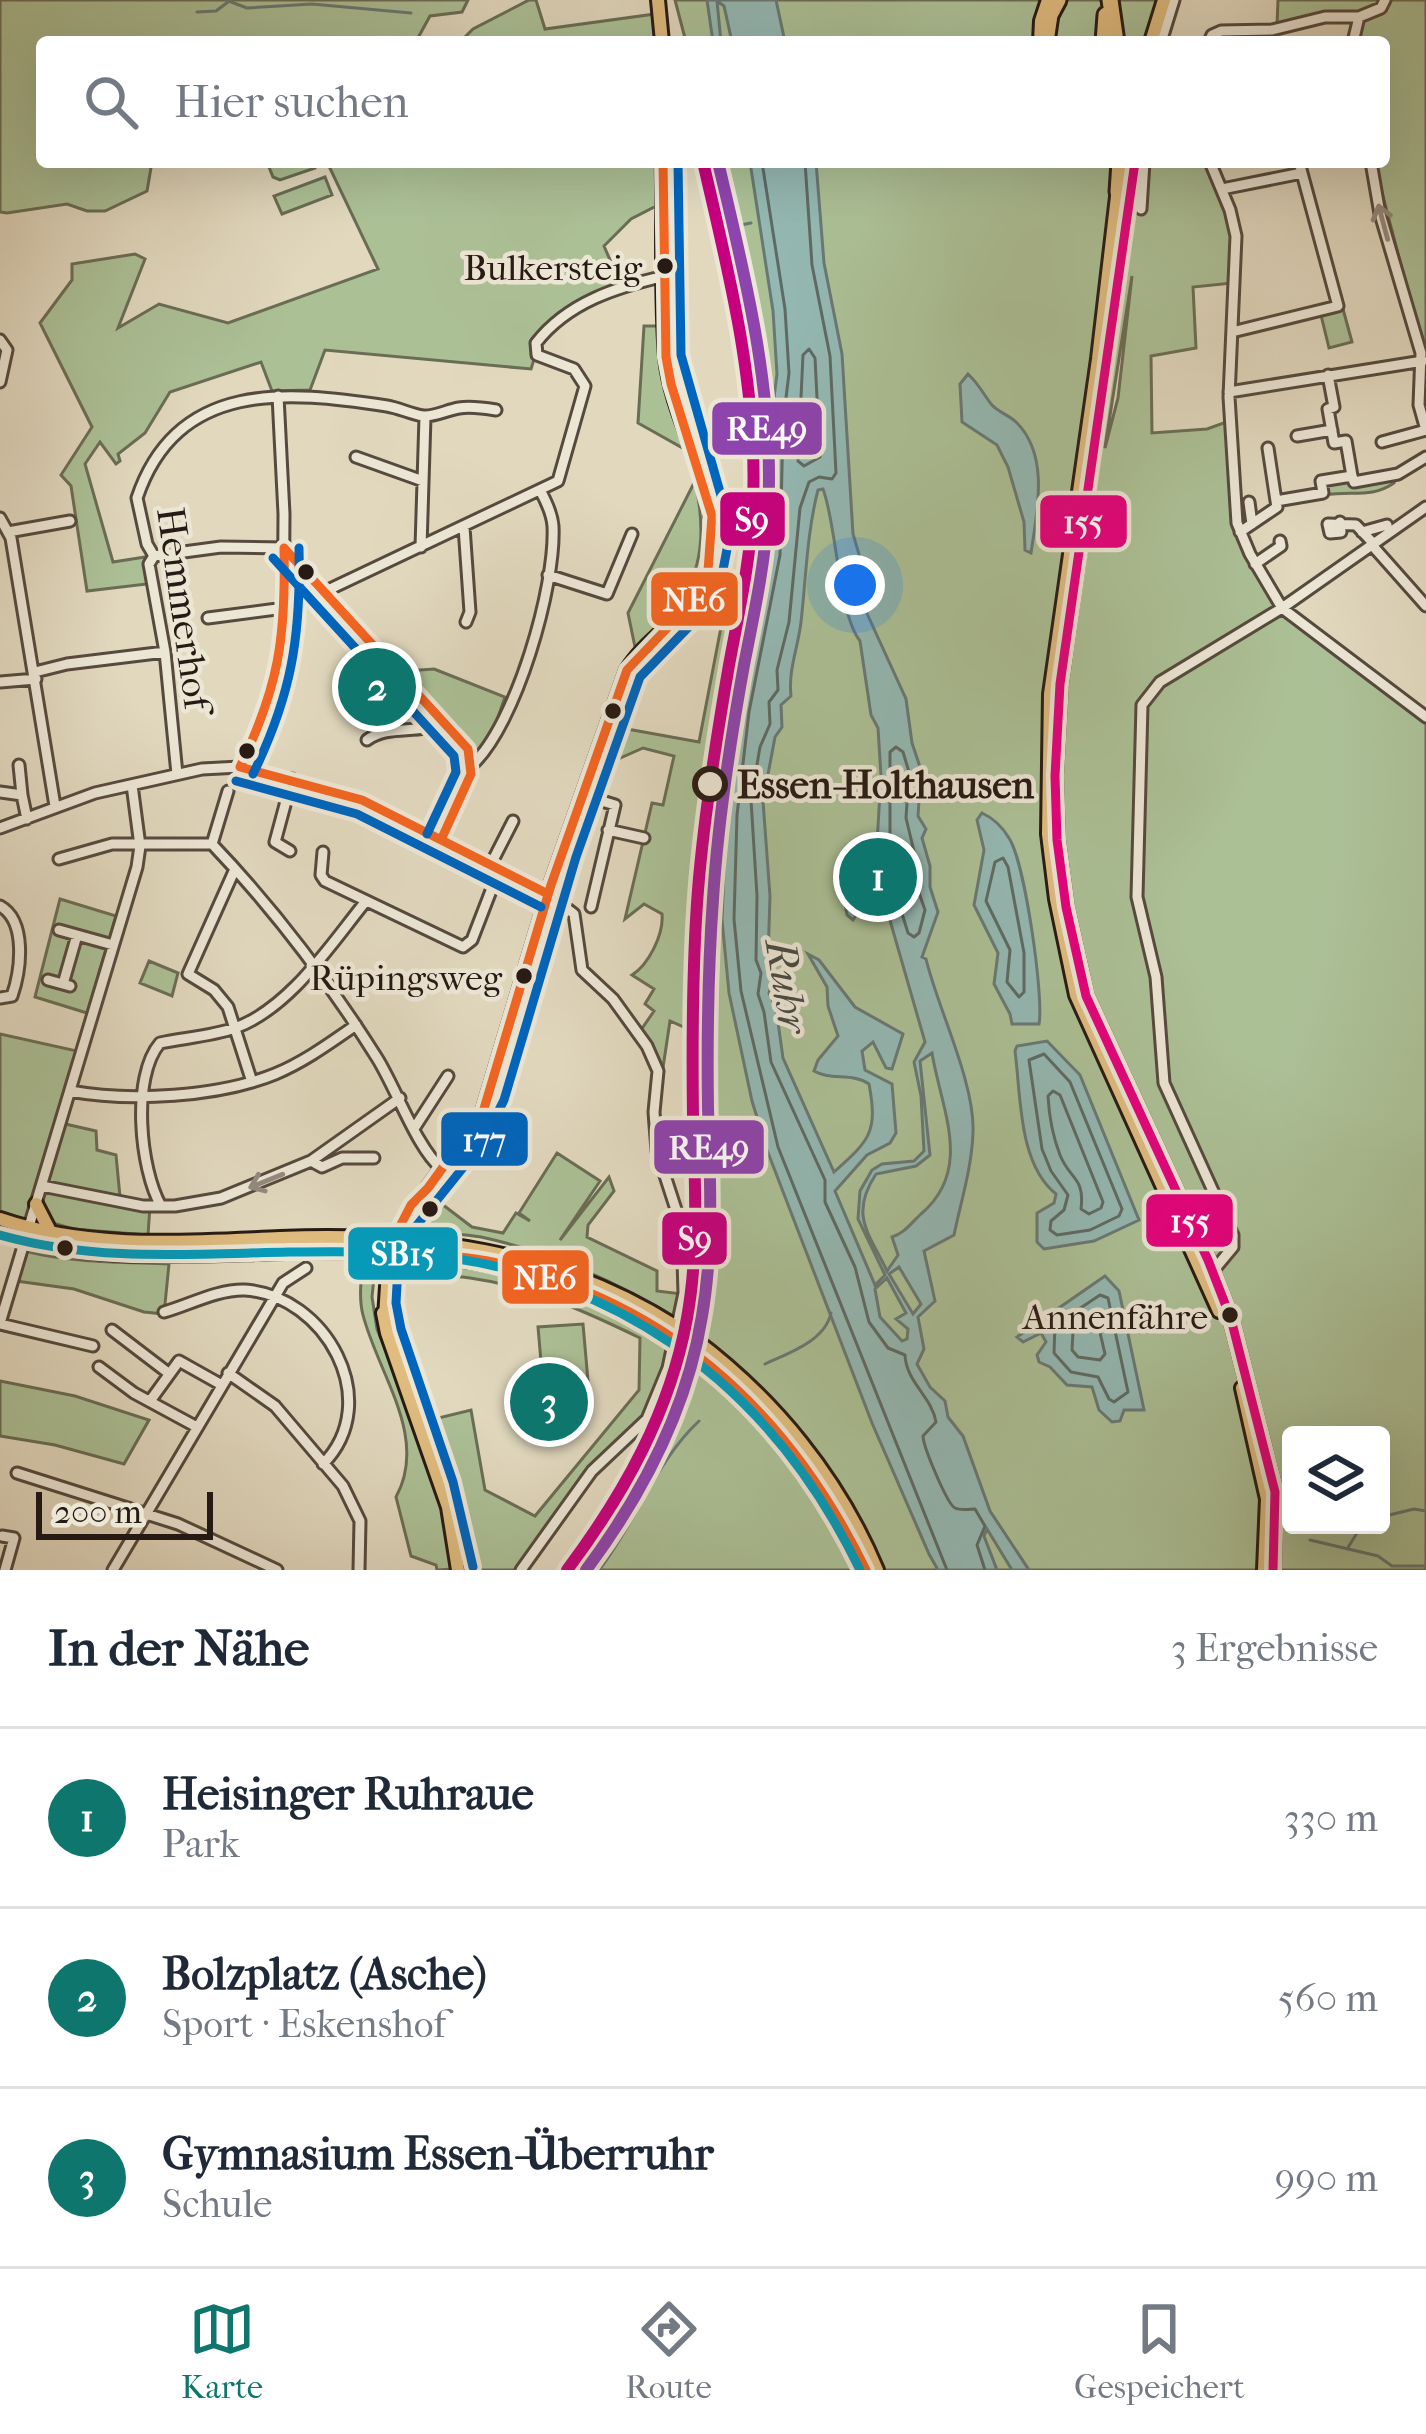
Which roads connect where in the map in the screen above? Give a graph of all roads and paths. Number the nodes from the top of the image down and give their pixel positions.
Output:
1 (658, 0) edge
2 (1048, 0) edge
3 (1058, 0) edge
4 (1108, 0) edge
5 (1120, 0) edge
6 (1164, 0) edge
7 (1174, 0) edge
8 (1385, 0) edge
9 (1359, 17) junction
10 (661, 36) edge
11 (1042, 36) edge
12 (1045, 36) edge
13 (1105, 36) edge
14 (1115, 36) edge
15 (1124, 36) edge
16 (1153, 36) edge
17 (1163, 36) edge
18 (1214, 36) edge
19 (1354, 36) edge
20 (663, 168) edge
21 (1118, 168) edge
22 (1130, 168) edge
23 (1144, 168) edge
24 (1213, 168) edge
25 (1297, 168) edge
26 (1301, 168) edge
27 (1373, 168) edge
28 (1222, 189) junction
29 (1124, 191) junction
30 (1141, 208) dead end
31 (665, 276) junction
32 (1232, 332) junction
33 (0, 340) edge
34 (1423, 361) junction
35 (1328, 375) junction
36 (0, 382) edge
37 (1229, 392) junction
38 (278, 396) junction
39 (496, 410) dead end
40 (425, 417) junction
41 (1346, 423) dead end
42 (1331, 428) junction
43 (1298, 436) dead end
44 (1382, 442) dead end
45 (1268, 448) dead end
46 (356, 457) dead end
47 (1426, 457) edge
48 (1352, 476) junction
49 (423, 481) junction
50 (540, 490) junction
51 (1276, 501) junction
52 (1249, 502) dead end
53 (1426, 507) edge
54 (0, 518) edge
55 (70, 521) dead end
56 (1340, 521) dead end
57 (1252, 524) junction
58 (1387, 525) dead end
59 (464, 527) junction
60 (8, 532) junction
61 (1240, 532) junction
62 (1362, 532) junction
63 (632, 534) dead end
64 (1280, 541) dead end
65 (1372, 544) junction
66 (421, 547) junction
67 (284, 548) junction
68 (154, 556) junction
69 (1255, 564) junction
70 (548, 575) junction
71 (324, 592) junction
72 (1426, 607) edge
73 (286, 608) junction
74 (1282, 608) junction
75 (208, 617) dead end
76 (466, 622) dead end
77 (165, 652) junction
78 (35, 675) junction
79 (0, 682) edge
80 (1426, 717) edge
81 (444, 721) junction
82 (367, 740) dead end
83 (19, 765) dead end
84 (472, 765) junction
85 (240, 767) junction
86 (178, 774) junction
87 (292, 779) junction
88 (132, 785) junction
89 (228, 791) dead end
90 (0, 792) edge
91 (22, 795) junction
92 (582, 795) junction
93 (55, 806) junction
94 (27, 819) junction
95 (512, 821) dead end
96 (0, 828) edge
97 (608, 830) junction
98 (644, 838) dead end
99 (441, 840) junction
100 (212, 844) junction
101 (140, 846) junction
102 (290, 851) dead end
103 (323, 853) dead end
104 (59, 859) dead end
105 (495, 868) junction
106 (235, 869) junction
107 (548, 894) junction
108 (366, 901) junction
109 (0, 906) edge
110 (591, 907) dead end
111 (59, 930) dead end
112 (77, 935) junction
113 (113, 945) junction
114 (56, 955) dead end
115 (70, 960) junction
116 (314, 965) junction
117 (48, 980) dead end
118 (0, 998) edge
119 (356, 1025) junction
120 (235, 1028) junction
121 (448, 1076) dead end
122 (252, 1082) junction
123 (70, 1091) junction
124 (143, 1095) junction
125 (400, 1098) junction
126 (415, 1126) junction
127 (374, 1158) dead end
128 (311, 1161) junction
129 (442, 1169) junction
130 (42, 1186) junction
131 (428, 1188) junction
132 (36, 1204) junction
133 (161, 1206) junction
134 (415, 1211) junction
135 (0, 1219) edge
136 (0, 1233) edge
137 (27, 1234) junction
138 (52, 1234) junction
139 (434, 1242) junction
140 (393, 1246) junction
141 (366, 1251) junction
142 (419, 1252) junction
143 (1208, 1267) junction
144 (306, 1268) dead end
145 (384, 1280) junction
146 (4, 1296) edge
147 (274, 1298) junction
148 (164, 1312) dead end
149 (0, 1323) edge
150 (112, 1330) dead end
151 (674, 1331) junction
152 (693, 1344) junction
153 (92, 1346) dead end
154 (99, 1366) dead end
155 (167, 1372) junction
156 (228, 1373) junction
157 (220, 1384) junction
158 (150, 1401) junction
159 (195, 1426) junction
160 (323, 1464) junction
161 (17, 1473) dead end
162 (145, 1512) junction
163 (2, 1536) edge
164 (5, 1570) edge
165 (113, 1570) edge
166 (277, 1570) edge
167 (359, 1570) edge
168 (458, 1570) edge
169 (521, 1570) edge
170 (866, 1570) edge
171 (877, 1570) edge
172 (1269, 1570) edge

1 - 10 main road
2 - 11 main road
3 - 12 highway
4 - 13 highway
4 - 14 highway
5 - 15 highway
6 - 16 main road
7 - 17 street
8 - 9 street
9 - 18 street
9 - 19 street
20 - 31 main road
21 - 29 highway
22 - 29 highway
23 - 30 street
24 - 28 street
25 - 28 street
26 - 32 street
34 -> 27 street
28 - 32 street
29 - 143 main road
31 - 50 street
31 - 92 main road
32 - 37 street
33 - 36 street
34 - 35 street
34 - 44 street
35 - 37 street
35 - 42 street
37 - 61 street
38 - 40 street, Hemmerhof
38 - 67 street
38 - 68 street, Hemmerhof
39 - 40 street, Hemmerhof
40 - 49 street
41 - 42 street
42 - 43 street
42 - 48 street
45 - 51 street
46 - 49 street
47 - 48 street
48 - 51 street
49 - 66 street
50 - 59 street
50 - 70 street
51 - 57 street
52 - 57 street
53 - 65 street
54 - 60 street
55 - 60 street
56 - 62 street
57 - 61 street
58 - 62 street
59 - 66 street
59 - 76 street
60 - 78 street
61 - 69 street
62 - 65 street
63 - 70 street
64 - 69 street
65 - 72 street
65 - 74 street
66 - 71 street
67 - 68 street
67 - 71 street
67 - 73 street
68 - 77 street, Hemmerhof
69 - 74 street
70 - 84 street
71 - 73 street
71 - 81 street
73 - 75 street
73 - 85 street
74 - 80 street
74 - 143 street
77 - 78 street
77 - 86 street, Hemmerhof
78 - 79 street
78 - 93 street
81 - 82 street
81 - 84 street
83 - 91 street
84 - 99 street
85 - 86 street
85 - 87 street
86 - 88 street
87 - 99 street
87 - 102 street
88 - 93 street
88 - 101 street
89 - 100 street
90 - 91 street
91 - 94 street
92 - 97 street
92 - 107 main road
93 - 94 street
94 - 96 street
95 - 105 street
97 - 98 street
97 - 110 street
99 - 105 street
100 - 101 street
100 - 106 street
101 - 104 street
101 - 113 street
103 - 108 street
105 - 107 street
105 - 108 street
106 - 116 street
106 - 120 street
107 - 129 main road
107 - 169 street
108 - 116 street
109 - 118 street
111 - 112 street
112 - 113 street
112 - 115 street
113 - 123 street
114 - 115 street
115 - 117 street
116 - 119 street
116 - 120 street
119 - 122 street
119 - 125 street
120 - 122 street
120 - 124 street
121 - 126 street
122 - 124 street
123 - 124 street
123 - 130 street
124 - 133 street
125 - 126 street
125 - 128 street
126 - 129 street
127 - 128 street
128 -> 133 street
129 - 131 main road
130 - 132 street
130 - 133 street
131 - 134 main road
131 - 140 main road
132 - 137 street
132 - 138 main road
134 - 139 main road
134 - 140 main road
135 - 137 main road
136 - 137 main road
137 - 138 main road
137 - 141 main road
137 - 146 street
138 - 140 main road
139 - 140 main road
139 - 151 main road
140 - 141 main road
140 - 142 main road
140 - 145 main road
141 - 145 main road
142 - 145 main road
142 - 151 main road
143 - 172 main road
144 - 147 street
145 - 168 main road
146 - 149 street
147 - 148 street
147 - 156 street
147 - 160 street
149 - 153 street
150 - 155 street
151 - 152 main road, bridge
152 - 170 main road
152 - 171 main road
154 - 158 street
155 - 157 street
155 - 158 street
156 - 157 street
156 - 160 street
157 - 159 street
158 - 159 street
159 - 162 street
160 - 167 street
161 - 162 street
162 - 165 street
162 - 166 street
163 - 164 street

